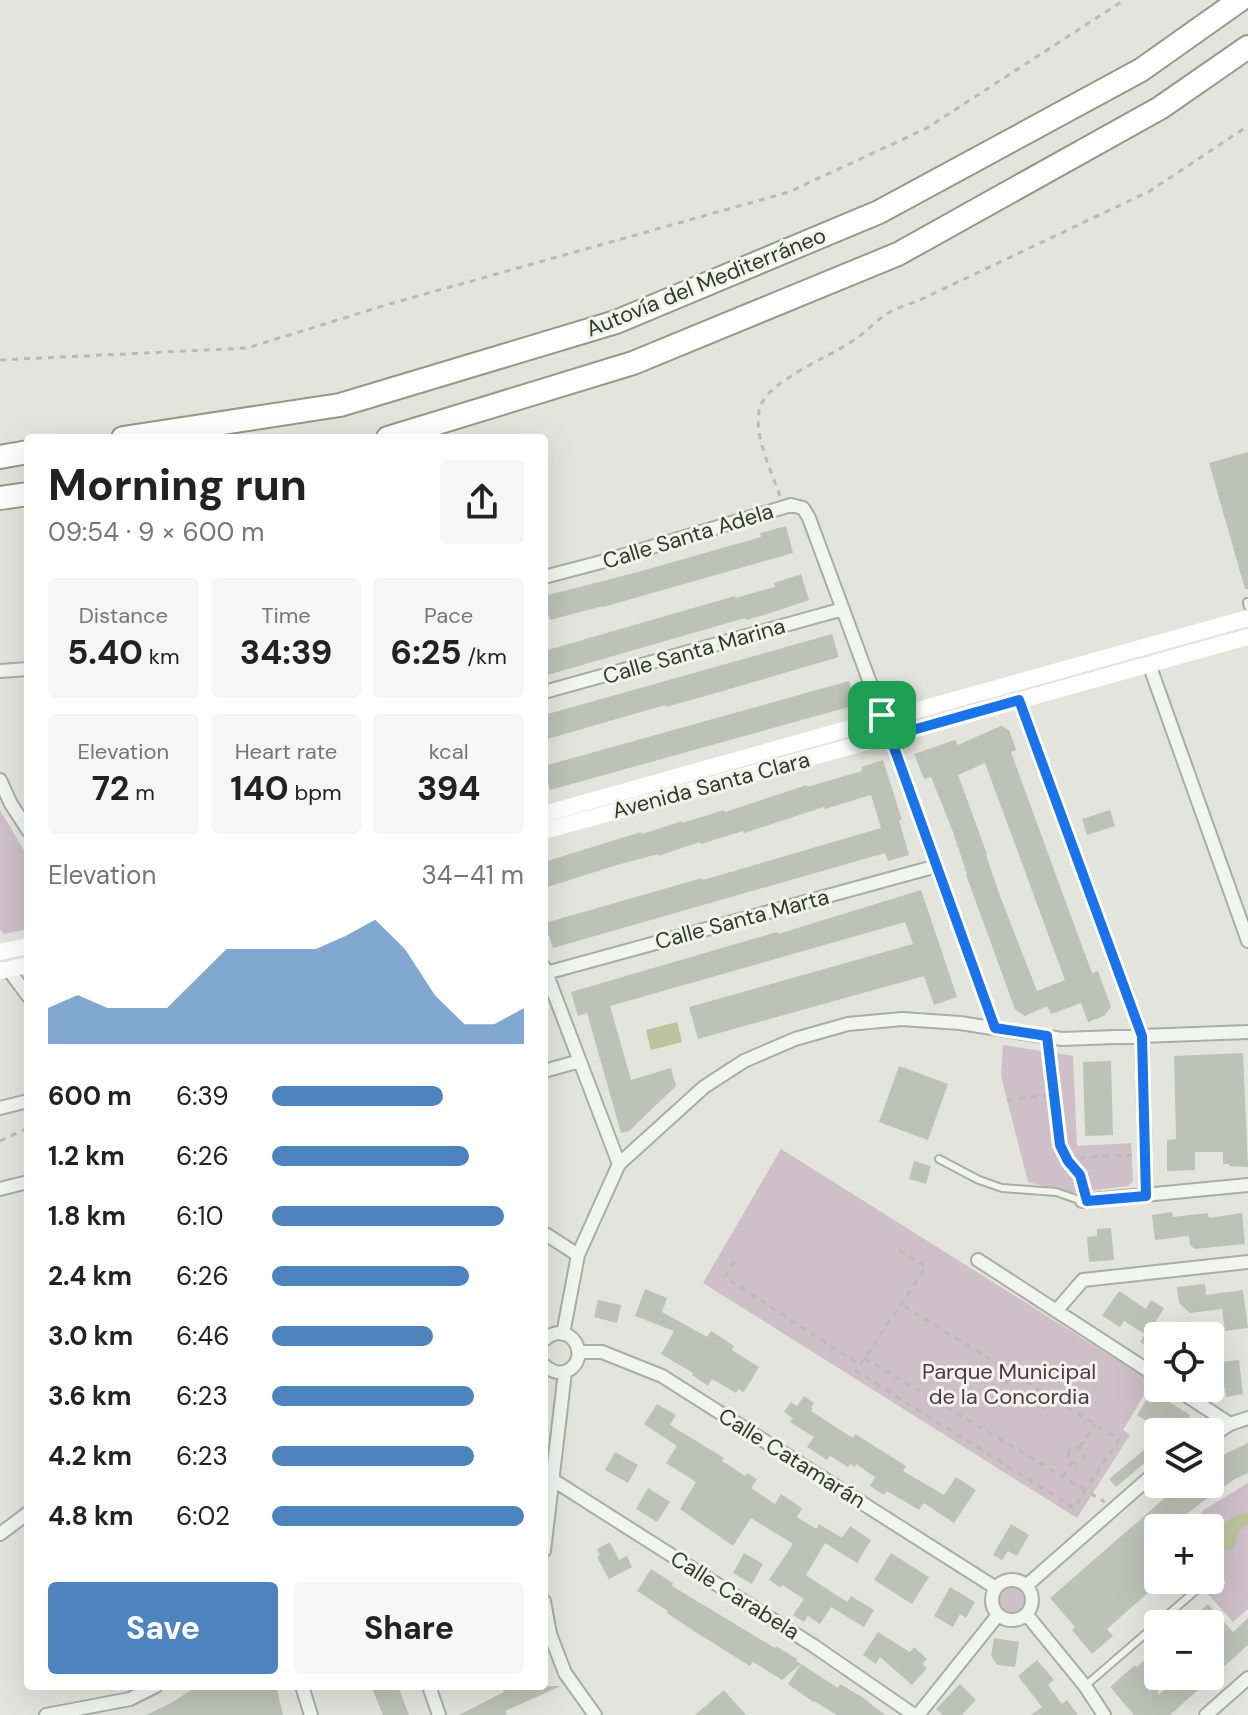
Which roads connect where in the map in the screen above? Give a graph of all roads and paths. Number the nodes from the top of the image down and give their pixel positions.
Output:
1 (1124, 0) edge
2 (1240, 0) edge
3 (1248, 47) edge
4 (1248, 126) edge
5 (0, 360) edge
6 (149, 434) edge
7 (401, 434) edge
8 (24, 453) edge
9 (0, 457) edge
10 (24, 495) edge
11 (0, 498) edge
12 (783, 507) junction
13 (548, 576) edge
14 (843, 609) junction
15 (1248, 609) edge
16 (1248, 637) edge
17 (1149, 664) junction
18 (24, 669) edge
19 (0, 671) edge
20 (548, 691) edge
21 (1019, 700) junction
22 (884, 717) junction
23 (890, 738) junction
24 (0, 780) edge
25 (548, 813) edge
26 (24, 824) edge
27 (548, 830) edge
28 (937, 866) junction
29 (1248, 941) edge
30 (24, 947) edge
31 (0, 952) edge
32 (24, 966) edge
33 (548, 969) edge
34 (4, 970) edge
35 (548, 978) edge
36 (24, 992) edge
37 (995, 1028) junction
38 (1248, 1032) edge
39 (1047, 1036) junction
40 (1142, 1036) junction
41 (580, 1061) junction
42 (548, 1070) edge
43 (1054, 1094) junction
44 (1007, 1100) dead end
45 (24, 1102) edge
46 (0, 1108) edge
47 (24, 1130) edge
48 (0, 1141) edge
49 (1060, 1145) junction
50 (1055, 1147) dead end
51 (1145, 1153) junction
52 (939, 1159) dead end
53 (1068, 1161) junction
54 (619, 1164) junction
55 (24, 1183) edge
56 (1248, 1185) edge
57 (0, 1189) edge
58 (1146, 1196) junction
59 (1085, 1201) junction
60 (548, 1236) edge
61 (899, 1250) dead end
62 (578, 1255) junction
63 (978, 1260) dead end
64 (734, 1262) dead end
65 (1248, 1262) edge
66 (901, 1304) junction
67 (1057, 1310) junction
68 (563, 1334) junction
69 (953, 1335) junction
70 (548, 1338) edge
71 (949, 1341) dead end
72 (578, 1352) junction
73 (864, 1358) junction
74 (860, 1365) junction
75 (548, 1368) edge
76 (1144, 1368) edge
77 (565, 1372) junction
78 (1013, 1373) junction
79 (1005, 1385) dead end
80 (1051, 1397) junction
81 (1196, 1402) edge
82 (1043, 1409) dead end
83 (1248, 1418) edge
84 (982, 1420) dead end
85 (1095, 1424) junction
86 (1230, 1424) junction
87 (978, 1426) junction
88 (1224, 1428) edge
89 (1080, 1447) junction
90 (1072, 1462) junction
91 (1063, 1477) junction
92 (553, 1480) junction
93 (1144, 1482) edge
94 (1085, 1490) junction
95 (1114, 1509) junction
96 (24, 1516) edge
97 (548, 1519) edge
98 (0, 1534) edge
99 (1026, 1586) junction
100 (996, 1588) junction
101 (1192, 1594) edge
102 (998, 1615) junction
103 (1027, 1615) junction
104 (548, 1623) edge
105 (1248, 1678) edge
106 (1085, 1686) junction
107 (148, 1690) edge
108 (303, 1690) edge
109 (430, 1690) edge
110 (1221, 1709) edge
111 (81, 1712) edge
112 (46, 1715) edge
113 (311, 1715) edge
114 (439, 1715) edge
115 (595, 1715) edge
116 (916, 1715) edge
117 (1104, 1715) edge
118 (1206, 1715) edge

1 - 5 path
2 - 6 highway, Autovía del Mediterráneo
3 - 7 highway, Autovía del Mediterráneo
4 - 12 path
8 - 9 highway
10 - 11 highway
12 - 13 street, Calle Santa Adela
12 - 14 street, Calle Santa Adela
14 - 20 street, Calle Santa Marina
14 - 22 street, Calle Santa Adela
15 - 22 street, Avenida Santa Clara
16 - 17 street, Avenida Santa Clara
17 - 21 street, Avenida Santa Clara
17 - 29 street
18 - 19 street
21 - 23 street, Avenida Santa Clara
21 - 40 street
22 - 23 street
22 - 23 street
22 - 25 street, Avenida Santa Clara
23 - 27 street, Avenida Santa Clara
23 - 28 street
24 - 26 street
28 - 33 street, Calle Santa Marta
28 - 37 street
30 - 31 street
32 - 34 street
34 - 36 street
35 - 41 street
37 - 39 street
37 - 54 street
38 - 40 street
39 - 40 street
39 - 43 path
40 - 51 street
41 - 42 street
41 - 54 street
43 - 44 path
43 - 49 path
45 - 46 street
47 - 48 path
49 - 50 path
49 - 53 path
51 - 53 path
51 - 58 street
52 - 59 lane
53 - 59 path
54 - 62 street
55 - 57 street
56 - 58 street
58 - 59 street
60 - 62 street
61 - 66 path
62 - 68 street
63 - 67 street
64 - 74 path
65 - 67 street
66 - 69 path
66 - 73 path
67 - 76 street
68 - 70 street
68 - 72 street
69 - 71 path
69 - 78 path
72 - 77 street
72 - 100 street, Calle Catamarán
73 - 74 path
73 - 87 path
74 - 94 path
75 - 77 street
77 - 92 street
78 - 79 path
78 - 80 path
80 - 82 path
80 - 85 path
81 - 86 street
83 - 86 street
84 - 87 path
85 - 89 path
85 - 94 path
86 - 88 street
87 - 91 path
89 - 90 path
89 - 90 path
90 - 91 path
91 - 94 path
92 - 97 street
92 - 116 street, Calle Carabela
93 - 95 street
94 - 95 path
95 - 99 street
96 - 98 street
99 - 100 street
99 - 103 street
100 - 102 street
101 - 106 lane
102 - 103 street
102 - 116 street
103 - 106 street
104 - 115 street
105 - 110 street
106 - 117 street
107 - 111 street
108 - 113 street
109 - 114 street
110 - 118 street
111 - 112 street

